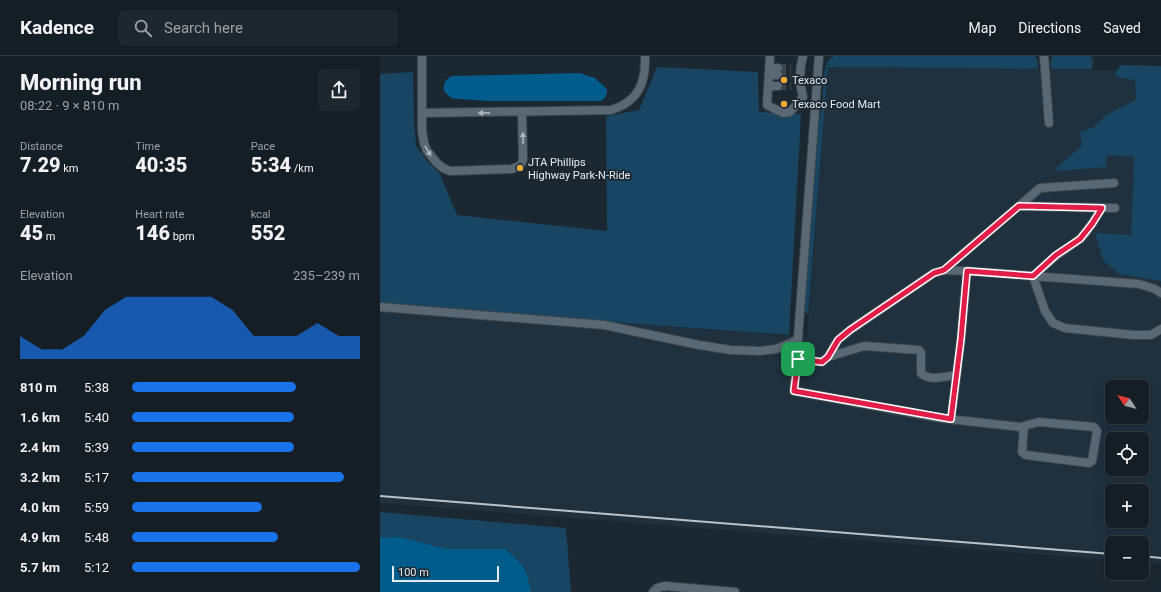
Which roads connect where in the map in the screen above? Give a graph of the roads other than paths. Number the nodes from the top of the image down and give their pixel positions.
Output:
1 (422, 56) edge
2 (645, 56) edge
3 (770, 56) edge
4 (803, 56) edge
5 (819, 56) edge
6 (1044, 56) edge
7 (791, 72) tunnel mouth
8 (800, 72) junction
9 (768, 86) junction
10 (778, 86) tunnel mouth
11 (791, 86) tunnel mouth
12 (800, 86) junction
13 (522, 112) junction
14 (422, 113) junction
15 (1049, 123) dead end
16 (1114, 183) dead end
17 (1019, 206) junction
18 (1102, 208) junction
19 (1115, 208) dead end
20 (944, 270) junction
21 (967, 271) junction
22 (1033, 276) junction
23 (1161, 293) edge
24 (380, 307) edge
25 (1161, 329) edge
26 (798, 340) junction
27 (828, 357) junction
28 (798, 359) junction
29 (956, 375) junction
30 (951, 419) junction
31 (1024, 426) junction
32 (652, 592) edge
33 (735, 592) edge

1 - 14 street
2 - 13 street
3 - 9 street
4 - 8 street
5 - 26 street
6 - 15 street
7 - 8 street
8 - 12 street
9 - 10 street
9 - 12 street
11 - 12 street
13 -> 14 street
14 -> 13 street
16 - 17 street
17 - 18 street
17 - 20 street
18 - 19 street
18 - 22 street
20 - 21 street
20 - 27 street
21 - 22 street
21 - 29 street
22 - 23 street
22 - 25 street
24 - 26 street
26 - 28 street
27 - 28 street
27 - 29 street
28 - 30 street
29 - 30 street
30 - 31 street
31 - 31 street
32 - 33 street

